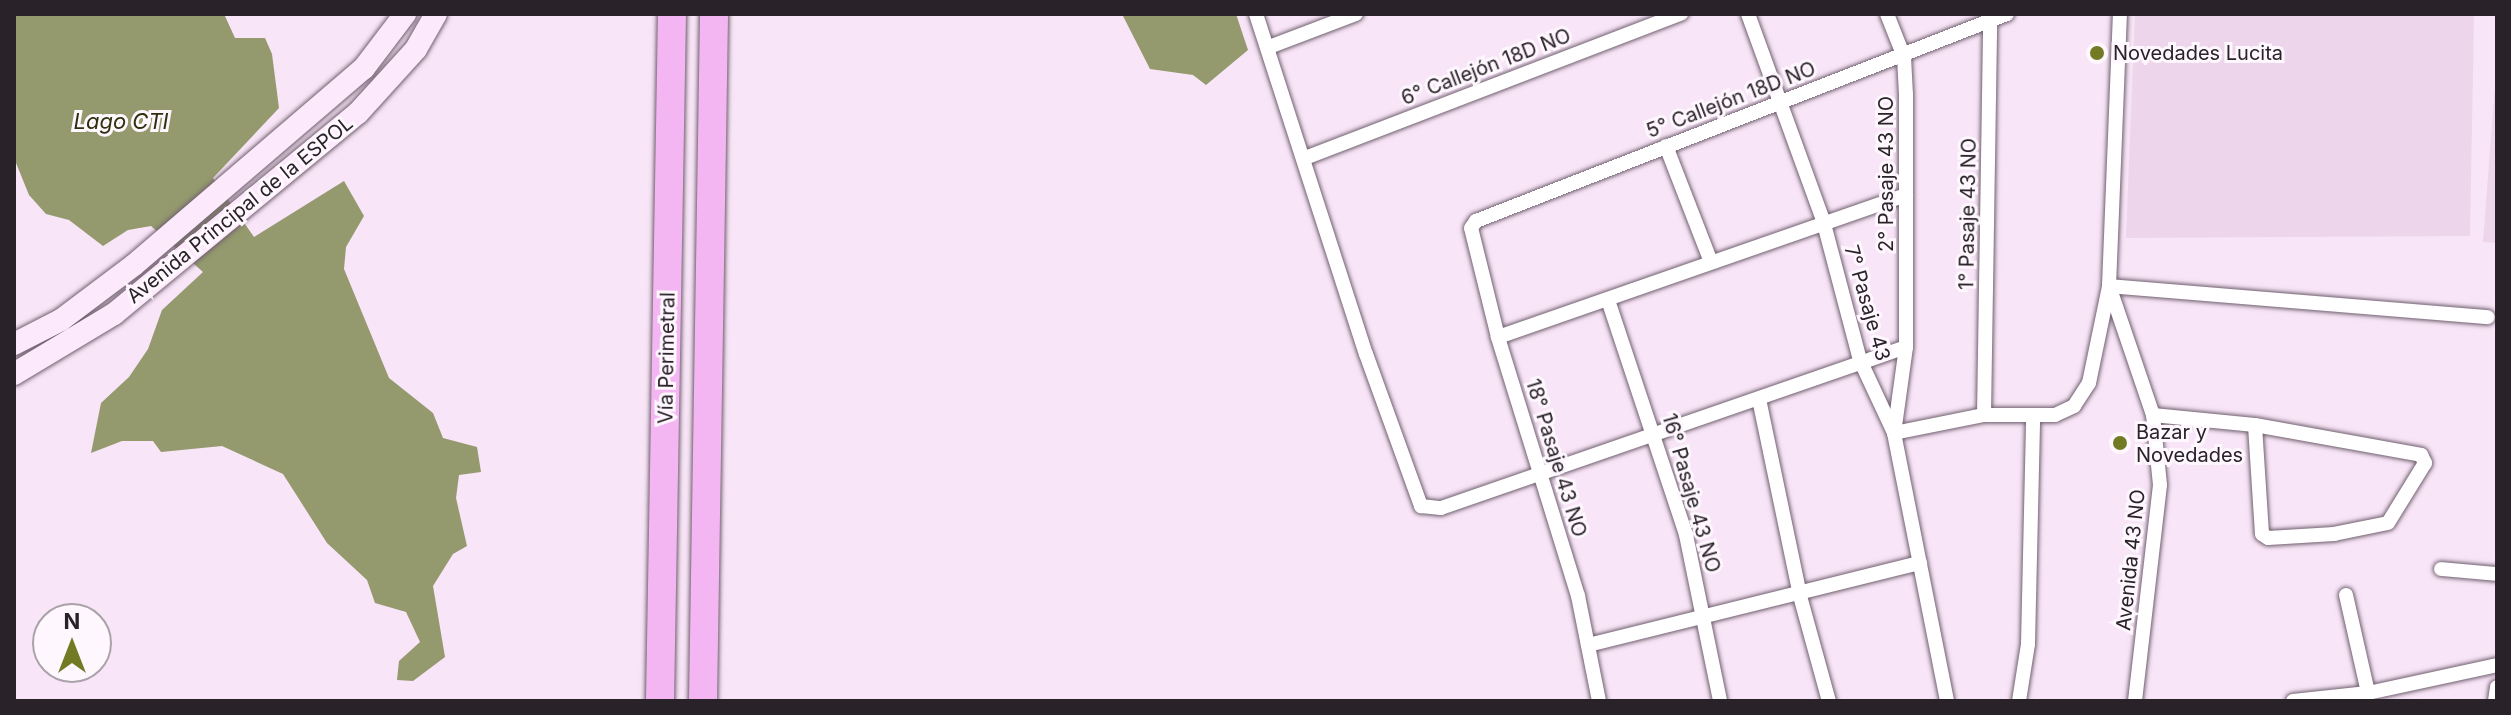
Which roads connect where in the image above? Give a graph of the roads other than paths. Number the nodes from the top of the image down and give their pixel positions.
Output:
1 (405, 14) edge
2 (436, 14) edge
3 (672, 14) edge
4 (714, 14) edge
5 (1256, 14) edge
6 (1356, 14) edge
7 (1681, 14) edge
8 (1748, 14) edge
9 (1887, 14) edge
10 (2007, 14) edge
11 (2120, 14) edge
12 (1991, 17) edge
13 (1269, 47) junction
14 (1904, 57) junction
15 (1782, 101) junction
16 (1666, 146) junction
17 (1305, 158) junction
18 (1906, 195) junction
19 (1823, 220) junction
20 (1471, 228) joint
21 (1711, 262) junction
22 (2109, 286) junction
23 (1608, 300) junction
24 (2488, 317) dead end
25 (1498, 337) junction
26 (14, 344) edge
27 (1906, 347) junction
28 (1860, 360) junction
29 (14, 374) edge
30 (1759, 399) junction
31 (1984, 415) junction
32 (2153, 415) junction
33 (2033, 418) junction
34 (2255, 425) junction
35 (1894, 433) junction
36 (1655, 437) junction
37 (1540, 475) junction
38 (1920, 563) junction
39 (2441, 569) dead end
40 (2497, 574) edge
41 (2346, 595) dead end
42 (1800, 596) junction
43 (1704, 616) junction
44 (1588, 645) junction
45 (2497, 665) edge
46 (2497, 687) edge
47 (2368, 693) junction
48 (660, 701) edge
49 (703, 701) edge
50 (1599, 701) edge
51 (1720, 701) edge
52 (1829, 701) edge
53 (1947, 701) edge
54 (2019, 701) edge
55 (2135, 701) edge
56 (2293, 701) edge
57 (2495, 701) edge

1 - 26 main road, Avenida Principal de la ESPOL
2 - 29 main road, Avenida Principal de la ESPOL
3 - 48 highway, Vía Perimetral
4 - 49 highway
5 - 13 street
6 - 13 street
7 - 17 street, 6° Callejón 18D NO
8 - 15 street, 7° Pasaje 43
9 - 14 street, 2° Pasaje 43 NO
10 - 12 street, 5° Callejón 18D NO
11 - 22 street, Avenida 43 NO
12 - 14 street, 5° Callejón 18D NO
12 - 31 street, 1° Pasaje 43 NO
13 - 17 street
14 - 15 street, 5° Callejón 18D NO
14 - 18 street, 2° Pasaje 43 NO
15 - 16 street, 5° Callejón 18D NO
15 - 19 street, 7° Pasaje 43
16 - 20 street, 5° Callejón 18D NO
16 - 21 street
17 - 37 street
18 - 19 street
18 - 27 street, 2° Pasaje 43 NO
19 - 21 street
19 - 28 street, 7° Pasaje 43
20 - 25 street, 18° Pasaje 43 NO
21 - 23 street
22 - 24 street
22 - 32 street, Avenida 43 NO
22 - 33 street, Avenida 43 NO
23 - 25 street
23 - 36 street, 16° Pasaje 43 NO
25 - 37 street, 18° Pasaje 43 NO
27 - 28 street
27 - 35 street, 2° Pasaje 43 NO
28 - 30 street
28 - 35 street, 7° Pasaje 43
30 - 36 street
30 - 42 street
31 - 33 street, Avenida 43 NO
31 - 35 street, Avenida 43 NO
32 - 34 street
32 - 55 street, Avenida 43 NO
33 - 54 street
34 - 34 street
35 - 38 street, 7° Pasaje 43
36 - 37 street
36 - 43 street, 16° Pasaje 43 NO
37 - 44 street, 18° Pasaje 43 NO
38 - 42 street
38 - 53 street, 7° Pasaje 43
39 - 40 street
41 - 47 street
42 - 43 street
42 - 52 street
43 - 44 street
43 - 51 street, 16° Pasaje 43 NO
44 - 50 street, 18° Pasaje 43 NO
45 - 47 street
46 - 57 street
47 - 56 street

